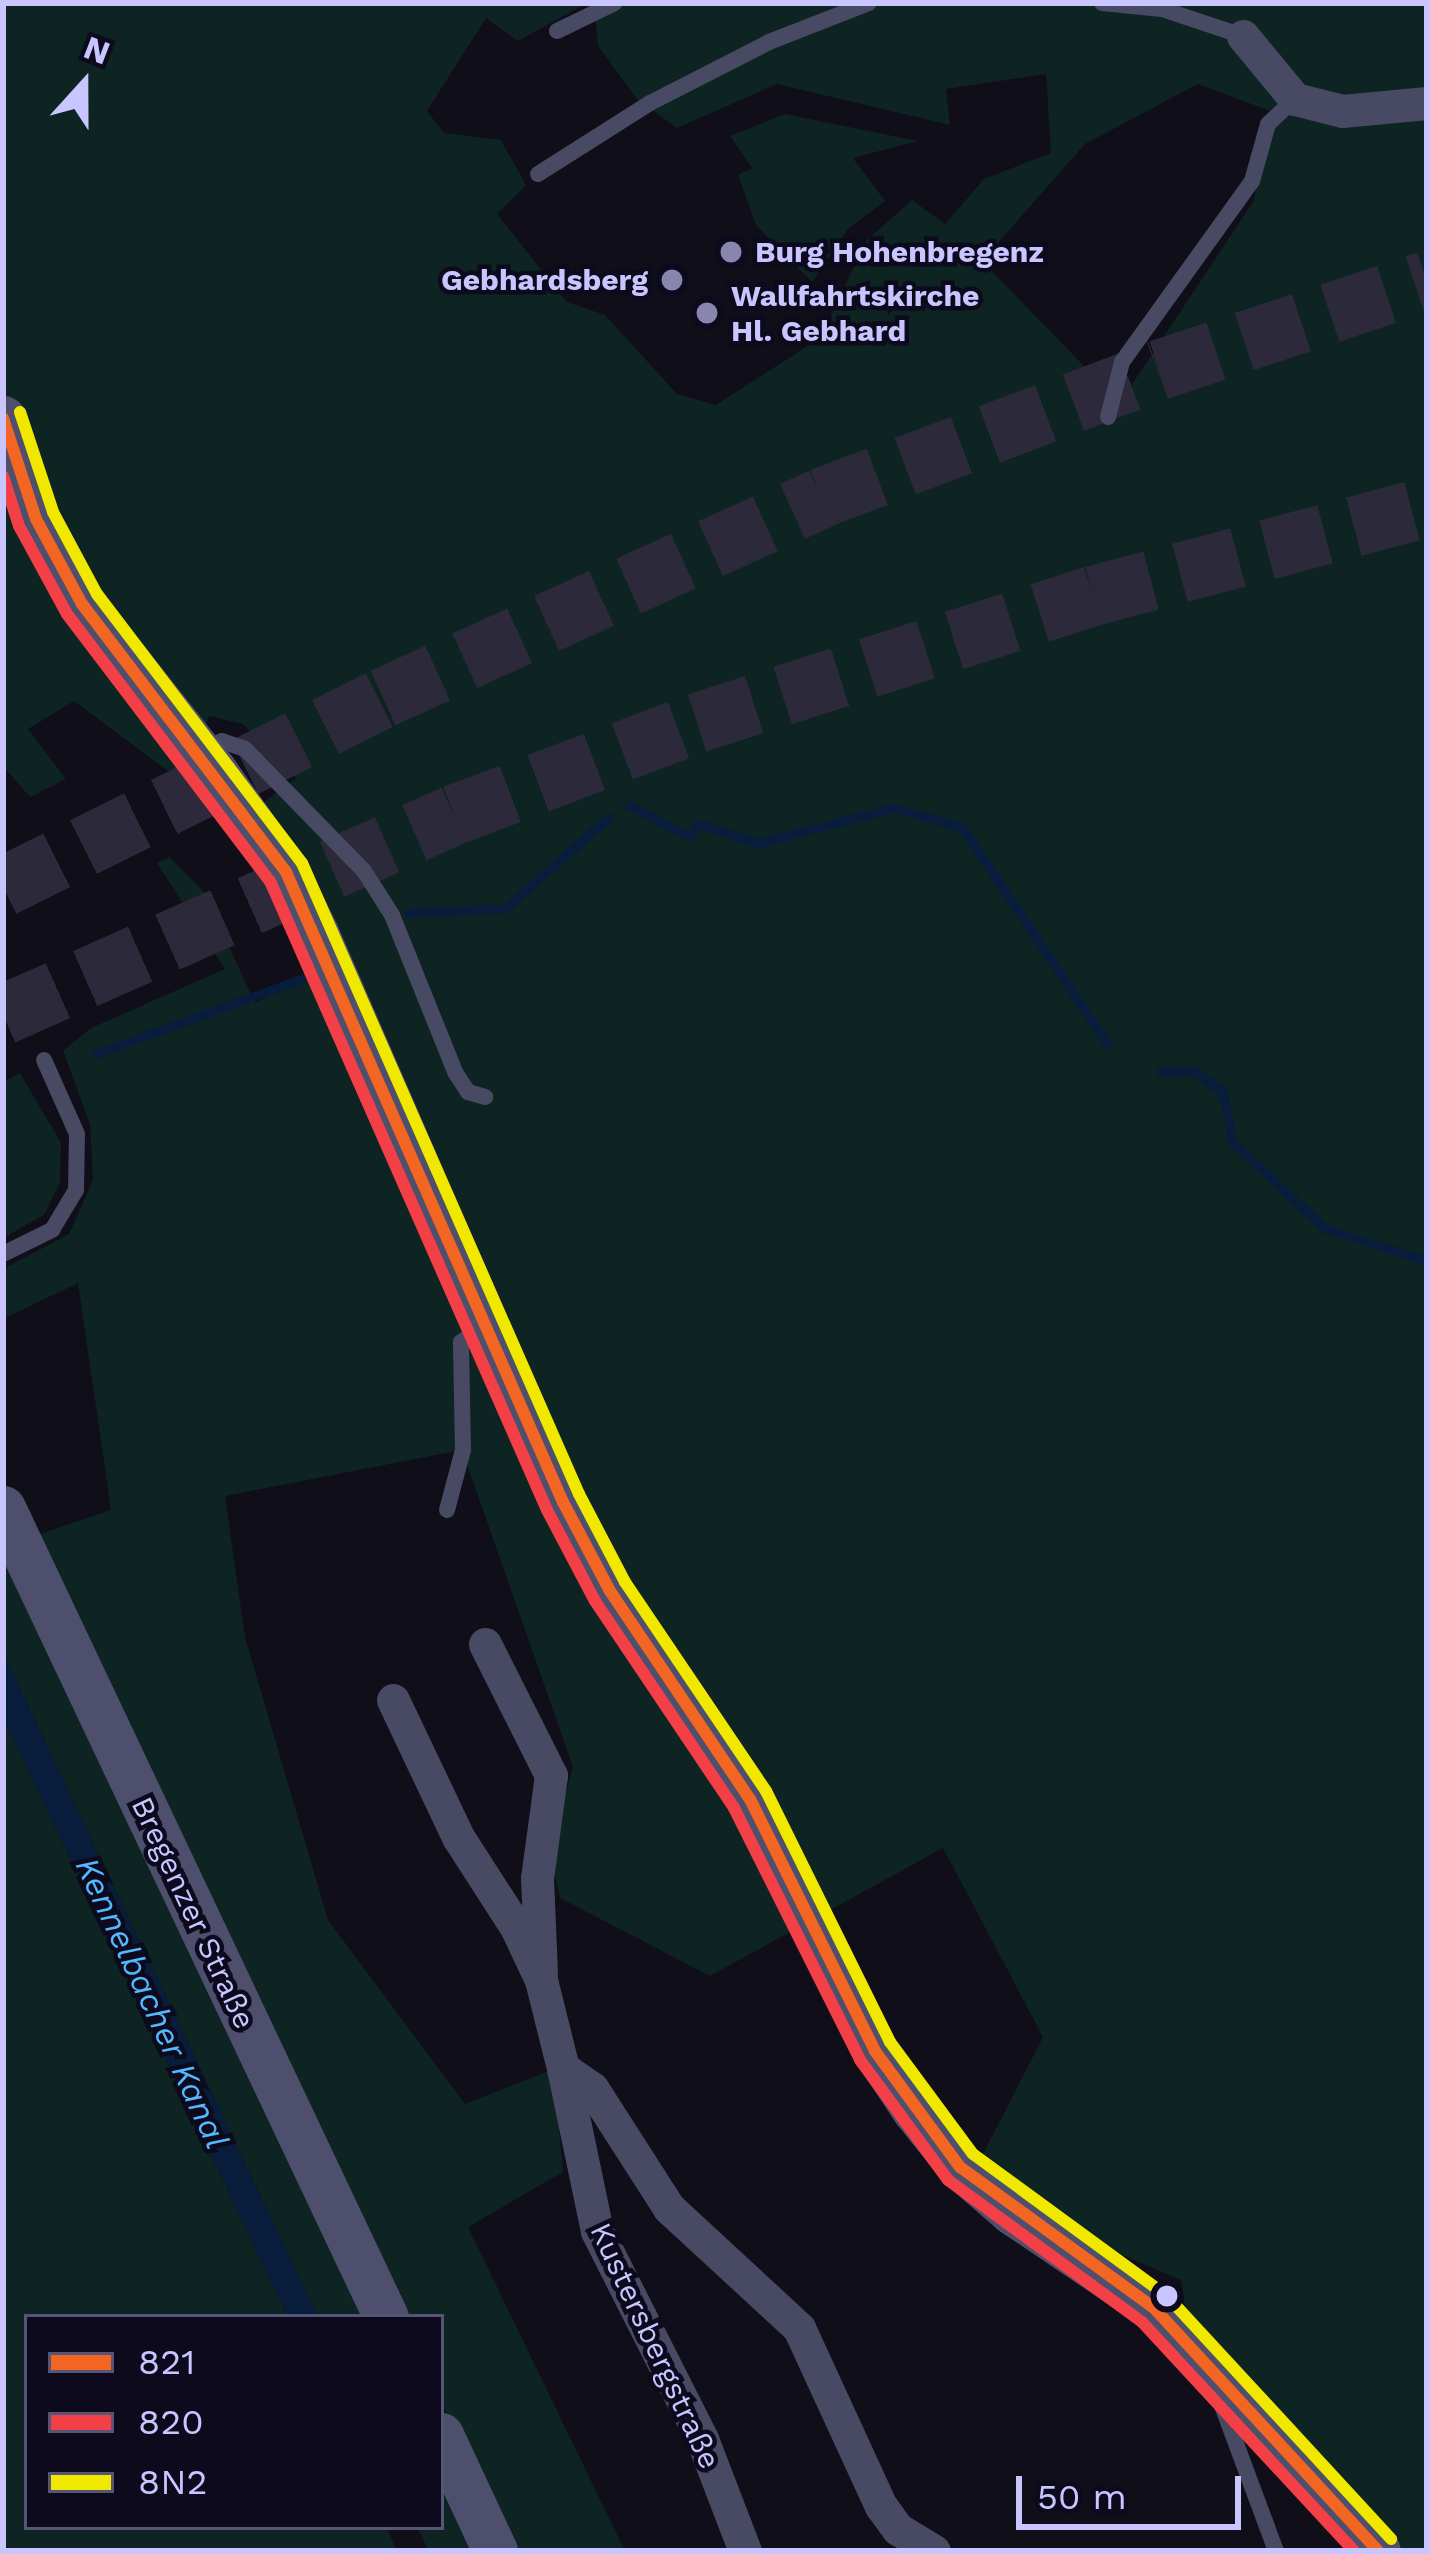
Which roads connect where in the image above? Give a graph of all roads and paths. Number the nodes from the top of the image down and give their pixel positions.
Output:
1 (615, 3) edge
2 (869, 3) edge
3 (1102, 3) edge
4 (556, 32) dead end
5 (1243, 36) joint
6 (1295, 99) junction
7 (1427, 103) edge
8 (538, 175) dead end
9 (1108, 417) dead end
10 (3, 418) edge
11 (207, 761) junction
12 (44, 1060) dead end
13 (484, 1097) dead end
14 (3, 1254) edge
15 (484, 1325) junction
16 (3, 1508) edge
17 (447, 1510) dead end
18 (485, 1644) dead end
19 (393, 1700) dead end
20 (541, 1980) junction
21 (563, 2068) junction
22 (385, 2314) edge
23 (1224, 2378) junction
24 (444, 2441) edge
25 (495, 2551) edge
26 (745, 2551) edge
27 (934, 2551) edge
28 (1276, 2551) edge
29 (1378, 2551) edge

1 - 4 lane
2 - 8 lane
3 - 5 lane
5 - 6 street
6 - 7 street
6 - 9 lane
10 - 11 main road
11 - 13 lane
11 - 15 main road, bridge
12 - 14 lane
15 - 17 lane
15 - 23 main road
16 - 22 main road, Bregenzer Straße
18 - 20 street, Kustersbergstraße
19 - 20 street, Kustersbergstraße
20 - 21 street, Kustersbergstraße
21 - 26 street, Kustersbergstraße
21 - 27 street
23 - 28 lane
23 - 29 main road
24 - 25 main road

